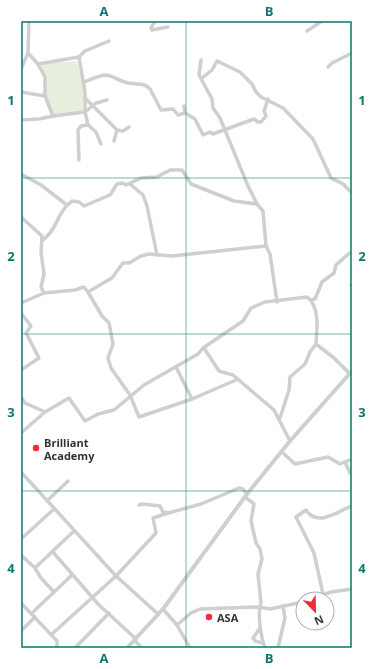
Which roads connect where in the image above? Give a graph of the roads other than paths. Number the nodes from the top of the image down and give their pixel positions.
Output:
1 (29, 21) edge
2 (155, 21) edge
3 (322, 21) edge
4 (168, 27) dead end
5 (308, 31) dead end
6 (109, 41) dead end
7 (352, 52) edge
8 (28, 53) junction
9 (78, 57) junction
10 (201, 60) dead end
11 (38, 64) junction
12 (328, 67) dead end
13 (21, 69) edge
14 (202, 78) junction
15 (84, 82) junction
16 (21, 92) edge
17 (45, 96) junction
18 (85, 98) junction
19 (268, 99) junction
20 (107, 100) dead end
21 (92, 105) junction
22 (184, 106) dead end
23 (85, 112) junction
24 (185, 113) junction
25 (53, 116) junction
26 (21, 120) edge
27 (88, 125) junction
28 (129, 127) dead end
29 (117, 130) junction
30 (224, 130) junction
31 (114, 141) dead end
32 (101, 144) dead end
33 (78, 160) dead end
34 (21, 174) edge
35 (130, 184) junction
36 (352, 193) edge
37 (257, 204) junction
38 (67, 205) junction
39 (21, 217) edge
40 (43, 240) junction
41 (266, 246) junction
42 (352, 252) edge
43 (157, 255) junction
44 (88, 292) junction
45 (44, 293) junction
46 (311, 300) junction
47 (277, 302) junction
48 (21, 304) edge
49 (21, 313) edge
50 (316, 344) junction
51 (204, 348) junction
52 (176, 367) junction
53 (21, 370) edge
54 (351, 372) edge
55 (236, 380) junction
56 (130, 395) junction
57 (21, 397) edge
58 (192, 399) junction
59 (45, 412) junction
60 (280, 418) junction
61 (21, 433) edge
62 (290, 441) junction
63 (282, 452) junction
64 (352, 458) edge
65 (345, 462) junction
66 (21, 472) edge
67 (352, 473) edge
68 (68, 481) dead end
69 (246, 496) junction
70 (47, 501) junction
71 (139, 505) dead end
72 (352, 506) edge
73 (54, 509) junction
74 (168, 513) junction
75 (74, 531) junction
76 (21, 539) edge
77 (53, 552) junction
78 (21, 555) edge
79 (35, 568) junction
80 (72, 575) junction
81 (116, 576) junction
82 (352, 589) edge
83 (322, 591) edge
84 (54, 592) junction
85 (335, 592) edge
86 (93, 596) junction
87 (21, 603) edge
88 (295, 604) edge
89 (283, 606) junction
90 (260, 607) junction
91 (163, 609) junction
92 (109, 613) junction
93 (32, 614) junction
94 (158, 614) junction
95 (35, 617) junction
96 (178, 625) junction
97 (260, 628) junction
98 (21, 631) edge
99 (52, 634) junction
100 (135, 639) junction
101 (263, 643) junction
102 (189, 647) edge
103 (57, 648) edge
104 (63, 648) edge
105 (75, 648) edge
106 (126, 648) edge
107 (142, 648) edge
108 (184, 648) edge
109 (265, 648) edge
110 (278, 648) edge

1 - 8 street
2 - 4 street
3 - 5 street
6 - 9 street
7 - 12 street
8 - 11 street
8 - 13 street
9 - 11 street
9 - 15 street
10 - 14 street
11 - 17 street
14 - 19 street
14 - 30 street
15 - 18 street
15 - 24 street
16 - 17 street
17 - 25 street
18 - 21 street
18 - 23 street
19 - 30 street
19 - 36 street
20 - 21 street
21 - 23 street
21 - 29 street
22 - 24 street
23 - 25 street
23 - 27 street
24 - 30 street
25 - 26 street
27 - 32 street
27 - 33 street
28 - 29 street
29 - 31 street
30 - 37 street
34 - 38 street
35 - 37 street
35 - 38 street
35 - 43 street
37 - 41 street
38 - 40 street
39 - 40 street
40 - 45 street
41 - 43 street
41 - 47 street
42 - 46 street
43 - 44 street
44 - 45 street
44 - 56 street
45 - 48 street
46 - 47 street
46 - 50 street
47 - 51 street
49 - 53 street
50 - 54 street
50 - 60 street
51 - 52 street
51 - 55 street
52 - 56 street
52 - 58 street
54 - 62 street
55 - 58 street
55 - 60 street
56 - 58 street
56 - 59 street
57 - 59 street
59 - 61 street
60 - 62 street
62 - 63 street
63 - 65 street
63 - 69 street
64 - 65 street
65 - 67 street
66 - 70 street
68 - 70 street
69 - 74 street
69 - 90 street
69 - 91 street
70 - 73 street
71 - 74 street
72 - 83 street
73 - 75 street
73 - 76 street
74 - 81 street
75 - 77 street
75 - 81 street
77 - 79 street
77 - 80 street
78 - 79 street
79 - 84 street
80 - 84 street
80 - 86 street
81 - 86 street
81 - 94 street
82 - 85 street
84 - 93 street
86 - 92 street
86 - 99 street
87 - 93 street
88 - 89 street
89 - 90 street
89 - 110 street
90 - 96 street
90 - 97 street
91 - 94 street
91 - 96 street
92 - 100 street
92 - 105 street
93 - 95 street
94 - 100 street
95 - 98 street
95 - 99 street
96 - 102 street
97 - 101 street
97 - 101 street
99 - 103 street
100 - 106 street
100 - 107 street
101 - 109 street
102 - 108 street
103 - 104 street

